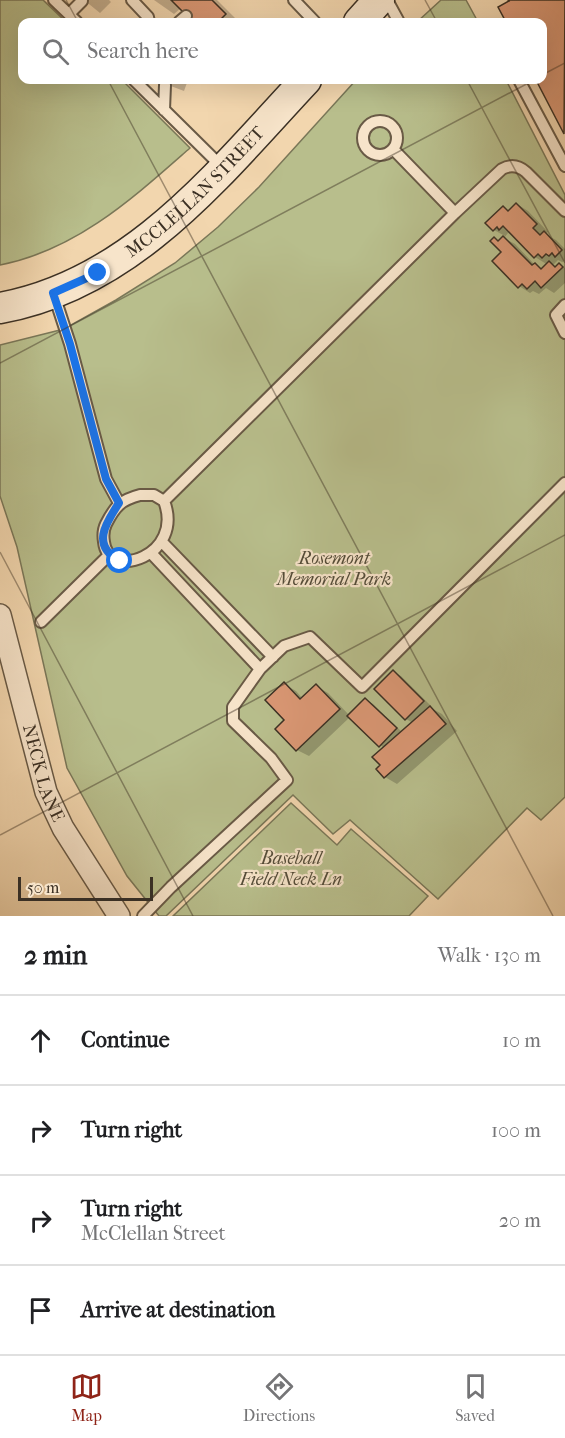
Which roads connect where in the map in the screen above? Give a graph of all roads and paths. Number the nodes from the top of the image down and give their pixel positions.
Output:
1 (54, 0) edge
2 (132, 0) edge
3 (294, 0) edge
4 (379, 0) edge
5 (387, 0) edge
6 (82, 1) edge
7 (73, 18) edge
8 (148, 18) edge
9 (311, 18) edge
10 (362, 18) edge
11 (397, 18) edge
12 (138, 84) edge
13 (302, 84) edge
14 (521, 84) edge
15 (165, 85) dead end
16 (165, 110) junction
17 (393, 149) dead end
18 (565, 166) edge
19 (223, 168) junction
20 (565, 211) edge
21 (455, 213) junction
22 (53, 293) junction
23 (565, 305) edge
24 (0, 308) edge
25 (565, 333) edge
26 (565, 483) edge
27 (164, 501) junction
28 (119, 503) junction
29 (162, 542) junction
30 (152, 553) junction
31 (109, 555) junction
32 (0, 615) edge
33 (41, 622) dead end
34 (273, 657) junction
35 (261, 669) junction
36 (119, 916) edge
37 (143, 916) edge

1 - 7 lane
2 - 8 lane
3 - 9 lane
4 - 10 main road
5 - 11 lane
6 - 7 lane
12 - 16 lane
13 - 19 main road, MCCLELLAN STREET
14 - 18 lane
15 - 16 lane
16 - 19 lane
17 - 21 lane
19 - 22 main road, MCCLELLAN STREET
20 - 21 lane
21 - 27 lane
22 - 24 main road, MCCLELLAN STREET
22 - 28 lane
23 - 25 lane
26 - 34 lane
27 - 28 lane
27 - 29 lane
28 - 31 lane
29 - 30 lane
29 - 34 lane
30 - 31 lane
30 - 35 lane
31 - 33 lane
32 - 36 street, NECK LANE
34 - 35 lane
35 - 37 lane

